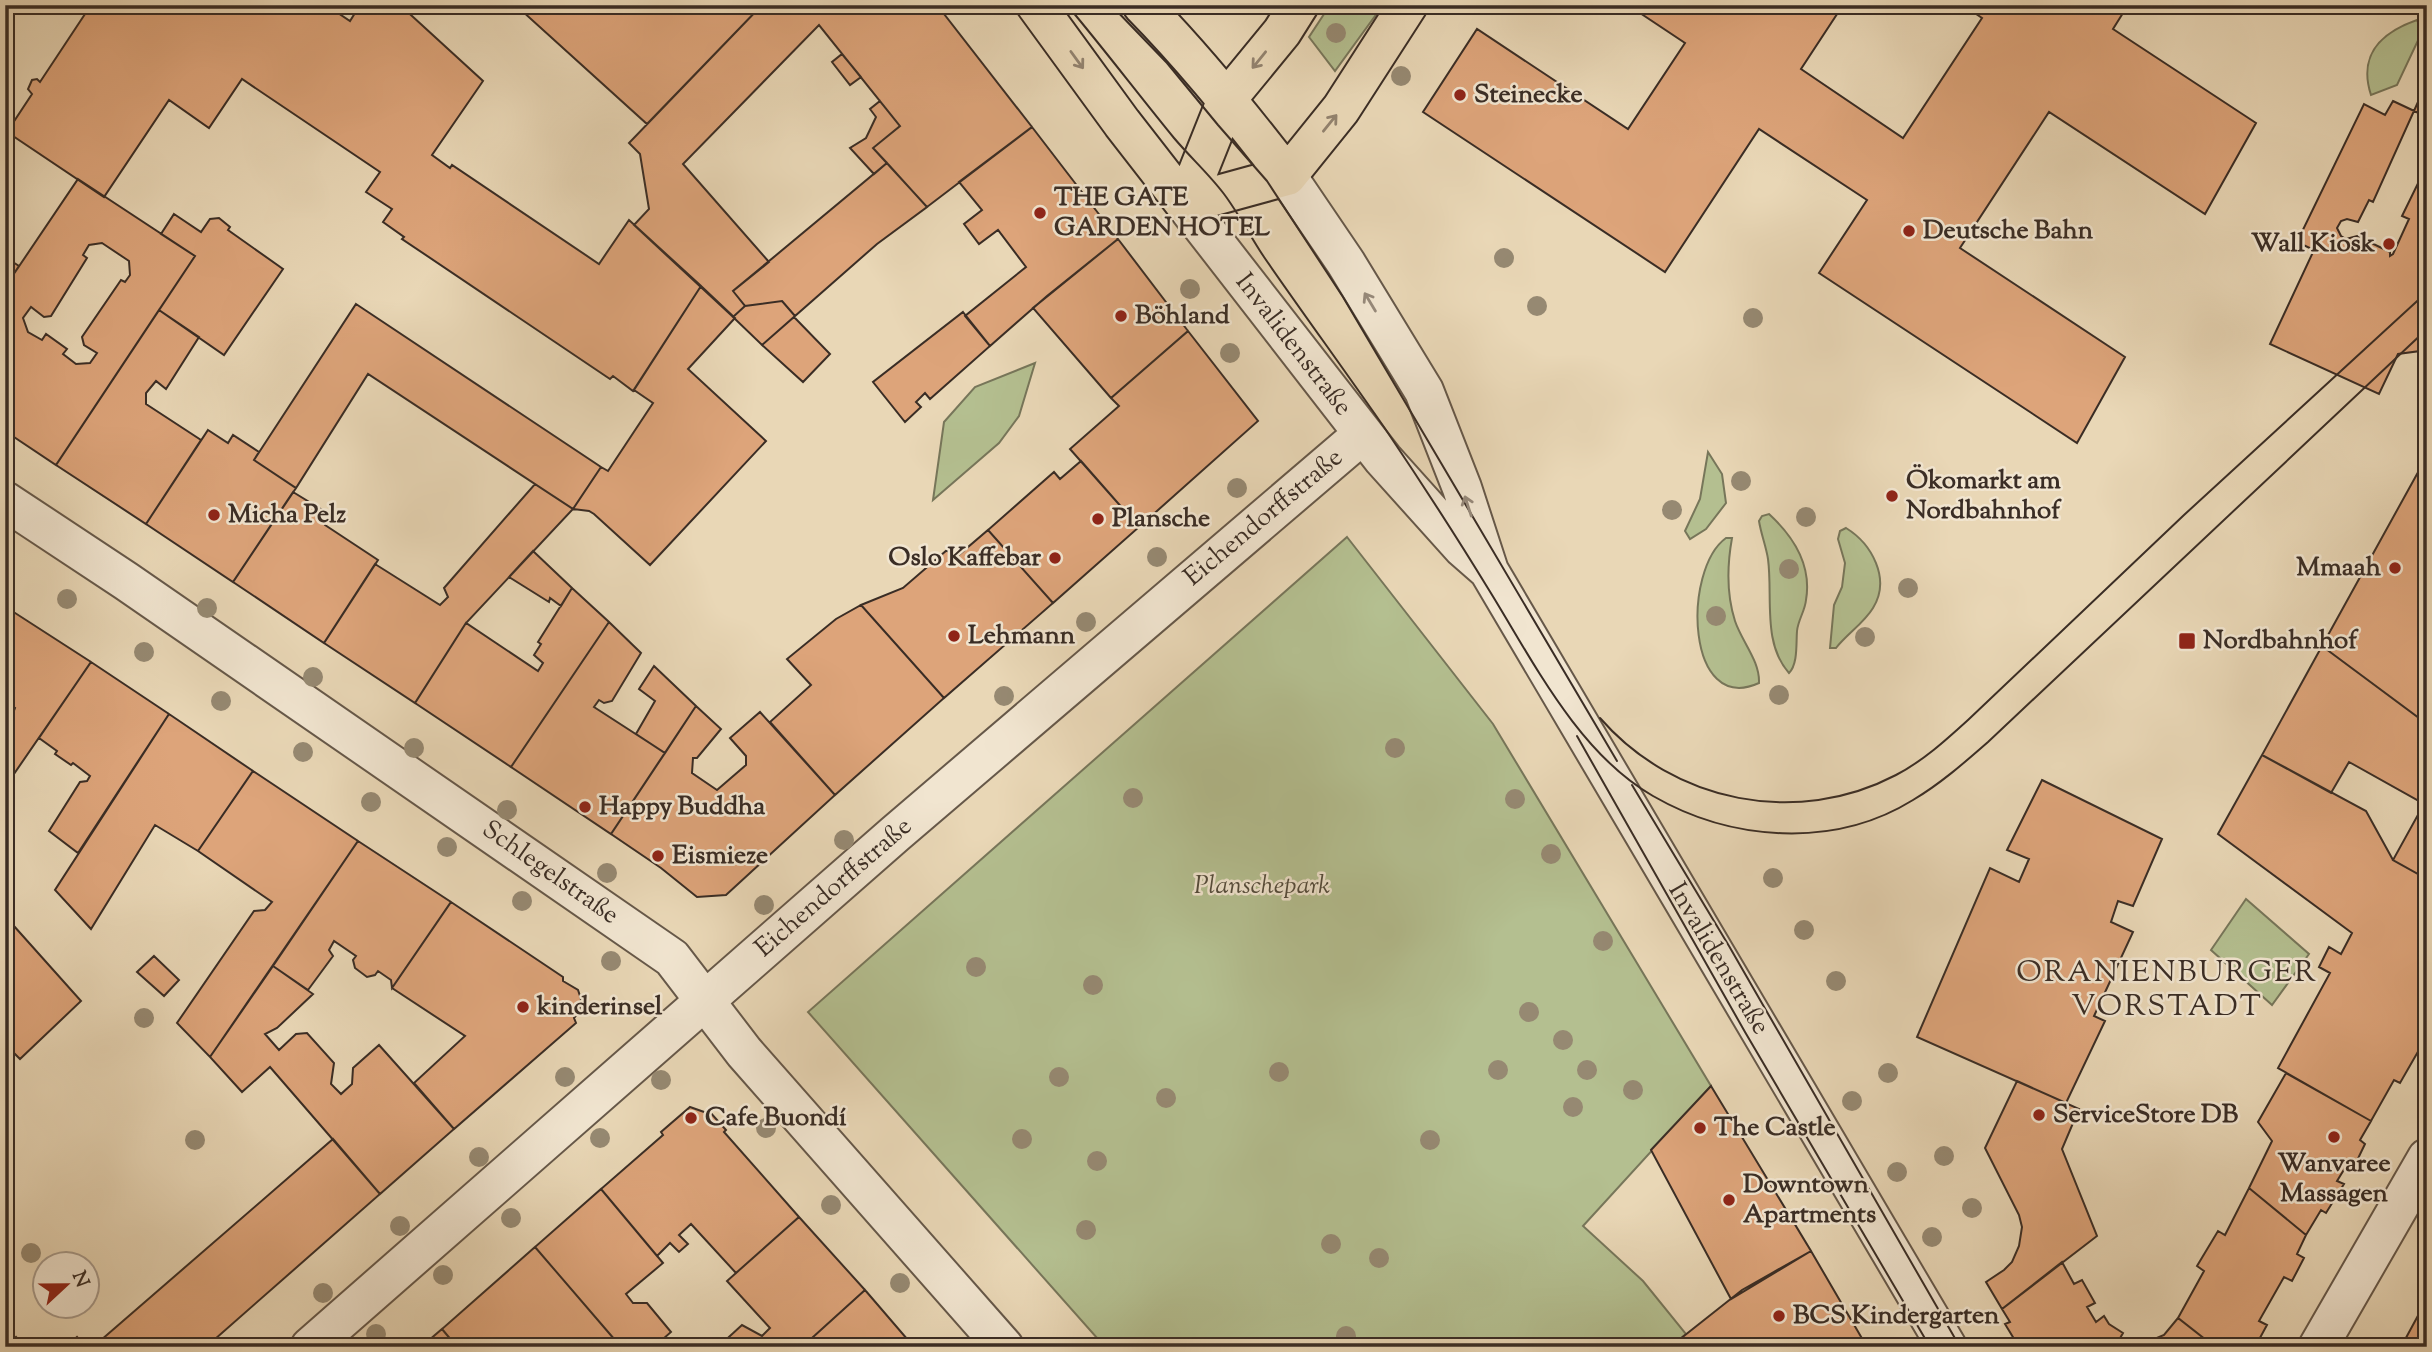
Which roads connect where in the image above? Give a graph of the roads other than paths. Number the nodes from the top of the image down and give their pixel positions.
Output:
1 (1037, 5) edge
2 (1142, 5) edge
3 (1299, 5) edge
4 (1408, 5) edge
5 (1227, 99) junction
6 (1287, 176) junction
7 (1185, 205) junction
8 (1363, 434) junction
9 (5, 501) edge
10 (1489, 571) junction
11 (707, 1000) junction
12 (2427, 1158) edge
13 (310, 1347) edge
14 (1004, 1347) edge
15 (1947, 1347) edge
16 (2318, 1347) edge

1 -> 7 main road, Invalidenstraße
2 - 5 main road, Invalidenstraße
3 -> 5 main road
6 -> 4 main road
5 - 6 main road, Invalidenstraße
5 - 7 main road
6 - 7 main road
10 -> 6 street, Invalidenstraße
7 - 8 street, Invalidenstraße
8 - 10 street, Invalidenstraße
8 - 11 street, Eichendorffstraße
9 - 11 street, Schlegelstraße
10 - 15 street, Invalidenstraße
11 - 13 street, Eichendorffstraße
11 - 14 street, Schlegelstraße
12 - 16 street

